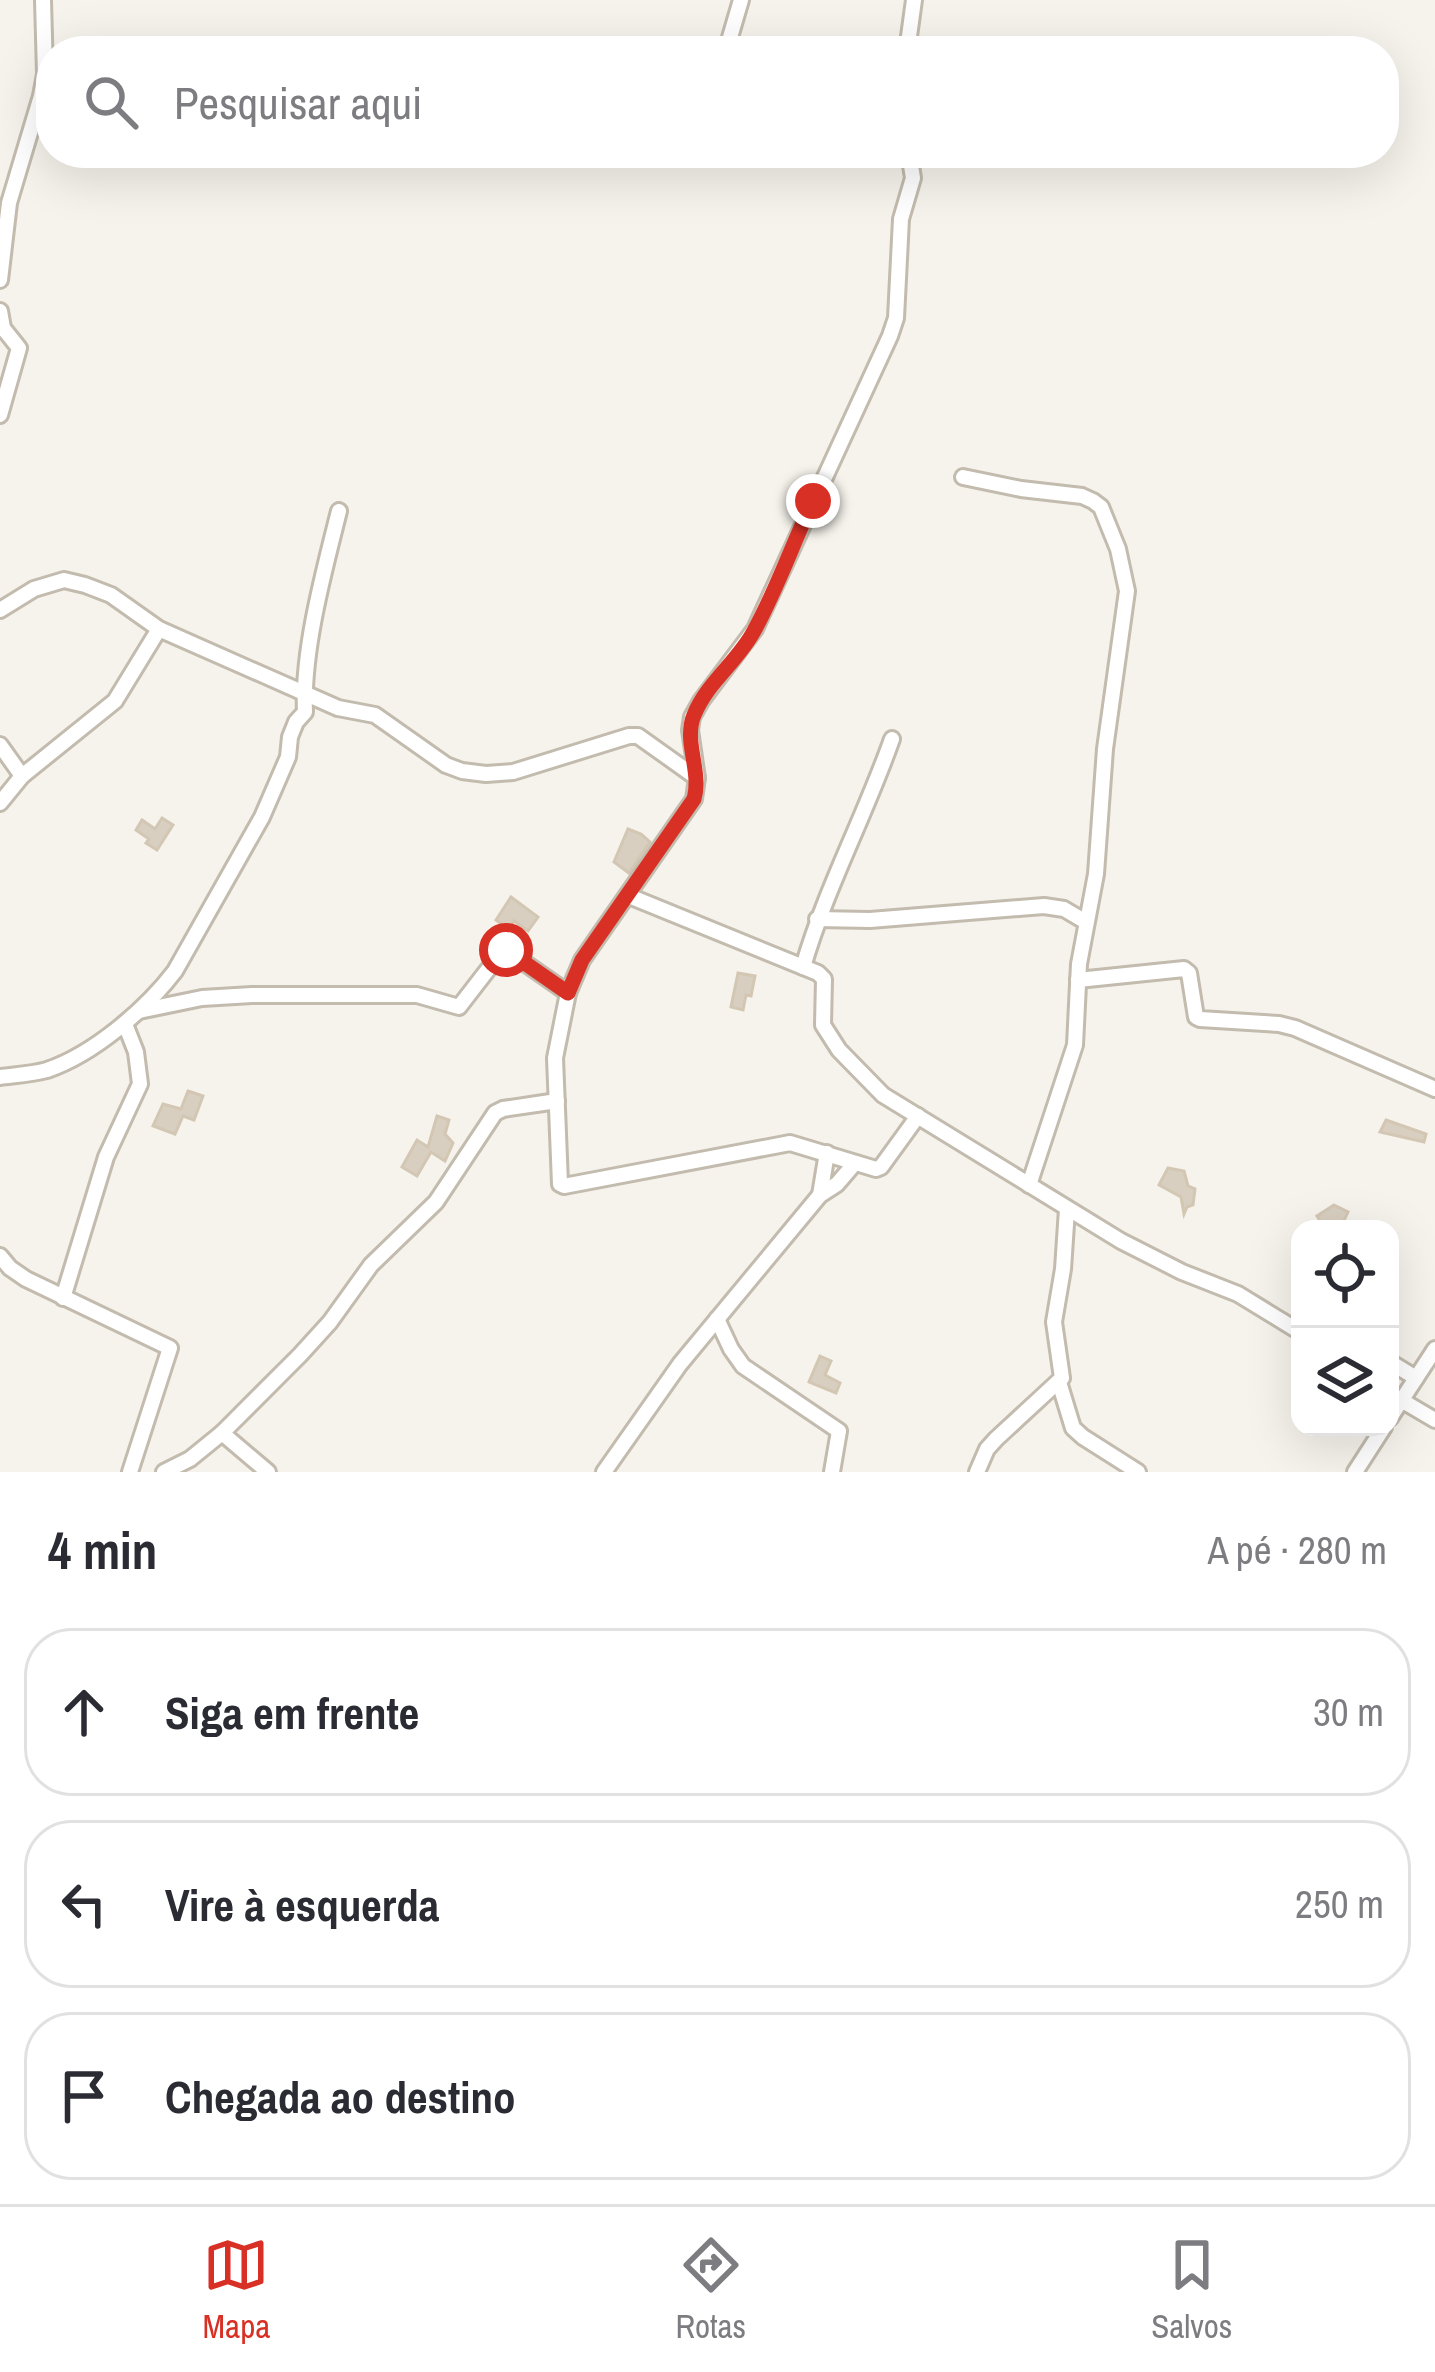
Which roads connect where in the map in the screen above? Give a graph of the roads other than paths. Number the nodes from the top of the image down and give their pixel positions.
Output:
1 (43, 0) edge
2 (741, 0) edge
3 (914, 0) edge
4 (44, 36) edge
5 (730, 36) edge
6 (909, 36) edge
7 (36, 112) edge
8 (911, 168) edge
9 (3, 216) edge
10 (0, 280) edge
11 (0, 310) edge
12 (0, 415) edge
13 (963, 477) dead end
14 (339, 511) dead end
15 (0, 610) edge
16 (160, 629) junction
17 (304, 692) junction
18 (338, 708) junction
19 (305, 712) junction
20 (892, 739) dead end
21 (0, 745) edge
22 (22, 776) junction
23 (697, 778) junction
24 (0, 803) edge
25 (629, 896) junction
26 (817, 920) junction
27 (1086, 922) junction
28 (803, 967) junction
29 (1078, 980) junction
30 (568, 993) junction
31 (139, 1011) junction
32 (125, 1024) junction
33 (0, 1077) edge
34 (1435, 1089) edge
35 (557, 1101) junction
36 (918, 1116) junction
37 (827, 1153) junction
38 (855, 1163) junction
39 (1029, 1185) junction
40 (820, 1195) junction
41 (1067, 1209) junction
42 (0, 1256) edge
43 (63, 1298) junction
44 (717, 1319) junction
45 (1294, 1328) edge
46 (1435, 1349) edge
47 (1399, 1368) edge
48 (1416, 1378) junction
49 (1059, 1382) junction
50 (1401, 1400) junction
51 (1399, 1403) edge
52 (1435, 1420) edge
53 (222, 1433) junction
54 (1378, 1436) edge
55 (130, 1472) edge
56 (164, 1472) edge
57 (268, 1472) edge
58 (604, 1472) edge
59 (832, 1472) edge
60 (977, 1472) edge
61 (1138, 1472) edge
62 (1355, 1472) edge

1 - 4 street
2 - 5 street
3 - 6 street
7 - 9 street
8 - 23 street
9 - 10 street
11 - 12 street
13 - 27 street
14 - 17 street
15 - 16 street
16 - 17 street
16 - 22 street
17 - 18 street
17 - 19 street
18 - 19 street
18 - 23 street
19 - 31 street
20 - 26 street
21 - 22 street
22 - 24 street
23 - 25 street
25 - 28 street
25 - 30 street
26 - 27 street
26 - 28 street
27 - 29 street
28 - 36 street
29 - 34 street
29 - 39 street
30 - 31 street
30 - 35 street
31 - 32 street
32 - 33 street
32 - 43 street
35 - 37 street
35 - 53 street
36 - 38 street
36 - 39 street
37 - 38 street
37 - 40 street
38 - 40 street
39 - 41 street
40 - 44 street
41 - 45 street
41 - 49 street
42 - 43 street
43 - 55 street
44 - 58 street
44 - 59 street
46 - 48 street
47 - 48 street
48 - 50 street
49 - 60 street
49 - 61 street
50 - 51 street
50 - 52 street
53 - 56 street
53 - 57 street
54 - 62 street

